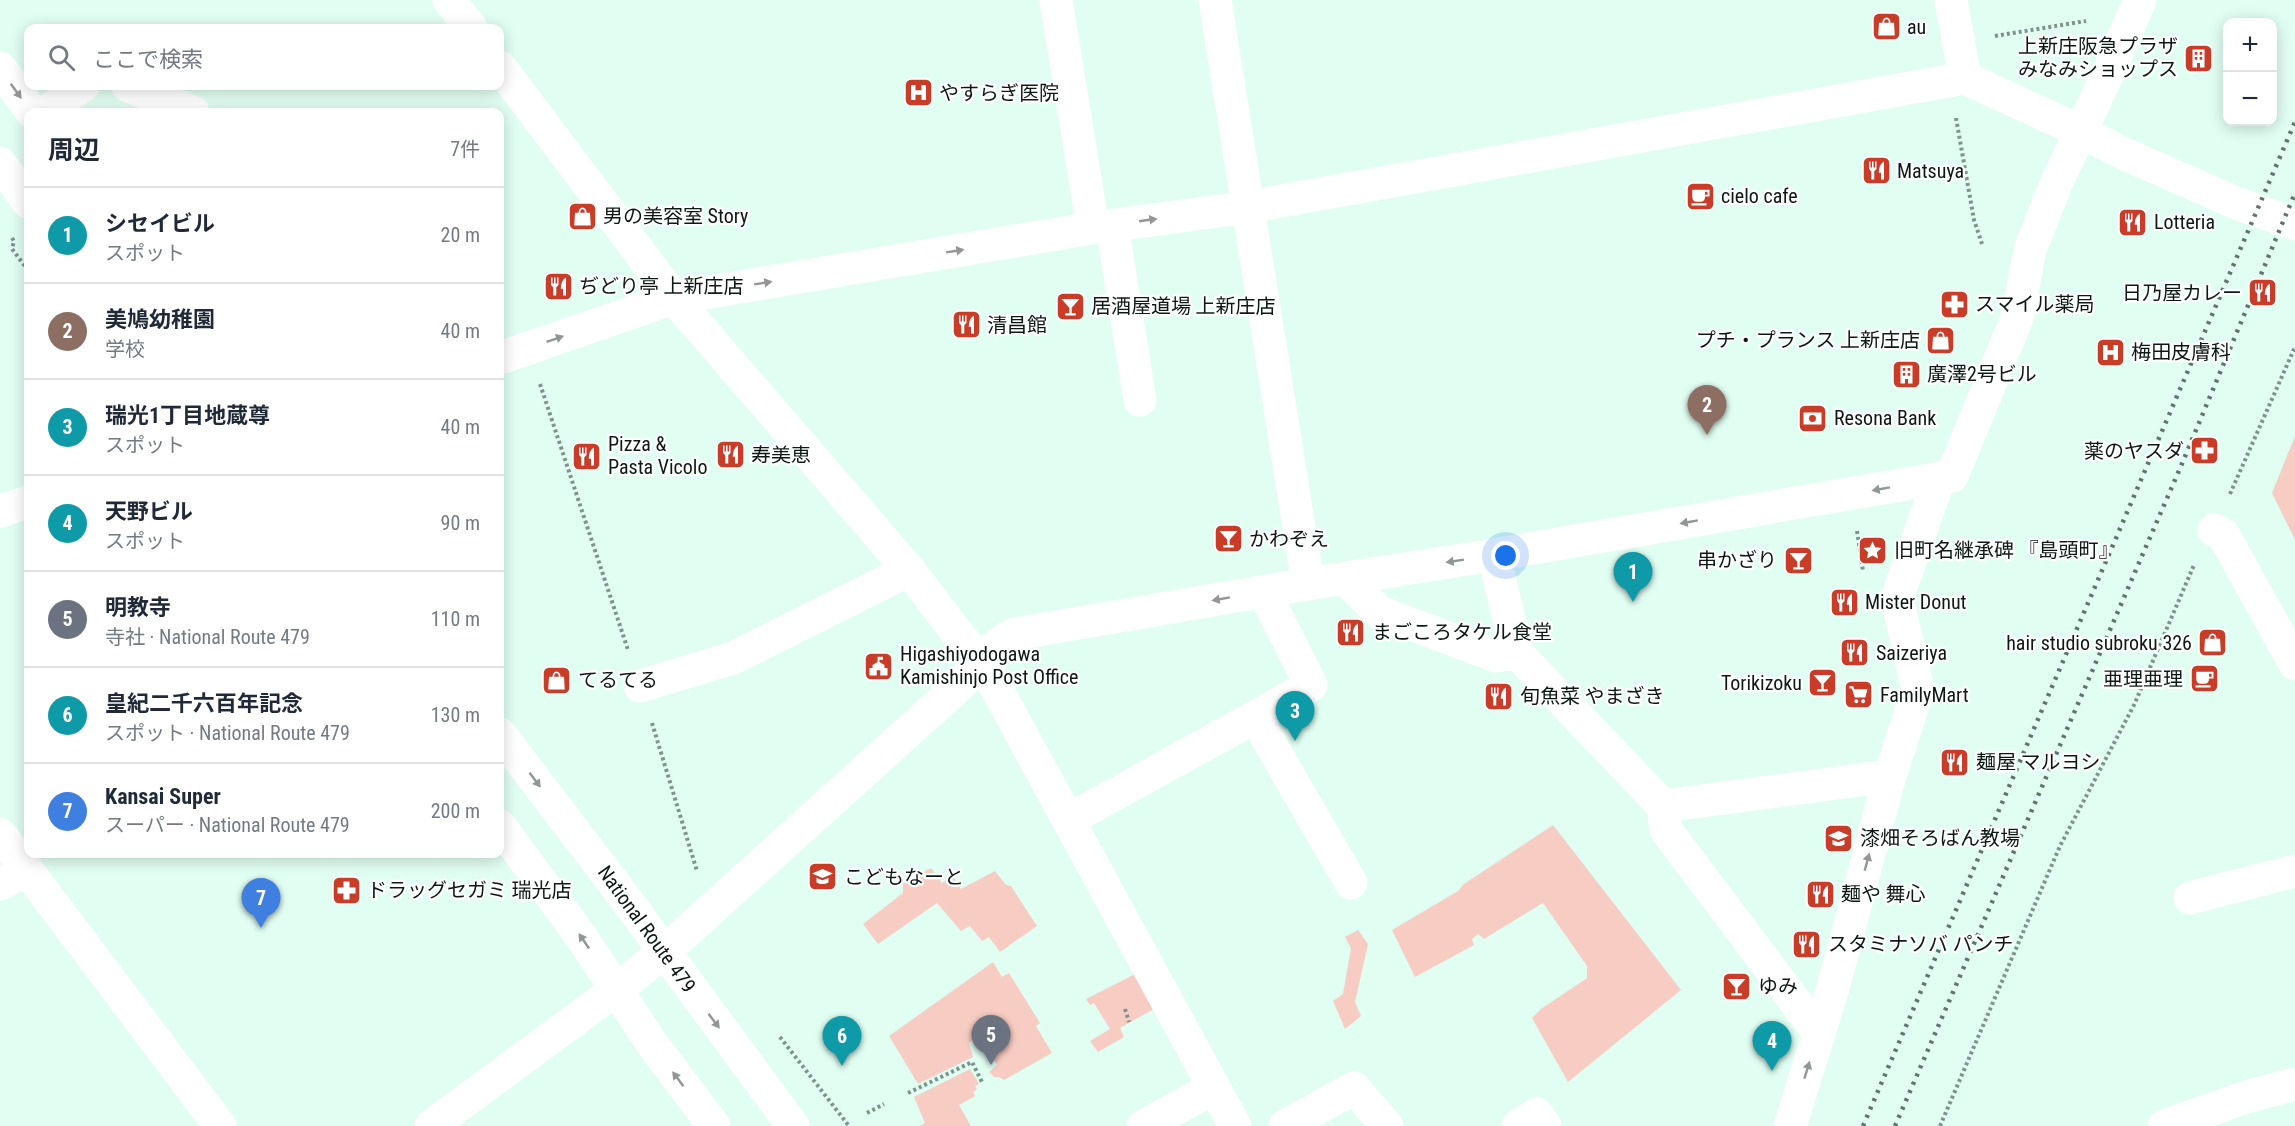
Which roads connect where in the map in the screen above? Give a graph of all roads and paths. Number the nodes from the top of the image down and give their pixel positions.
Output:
1 (449, 0) edge
2 (1056, 0) edge
3 (1215, 0) edge
4 (1951, 0) edge
5 (2140, 0) edge
6 (2086, 21) dead end
7 (468, 24) edge
8 (1992, 37) dead end
9 (0, 68) edge
10 (504, 71) edge
11 (1965, 78) junction
12 (77, 90) edge
13 (138, 90) edge
14 (29, 108) edge
15 (51, 108) edge
16 (183, 108) edge
17 (1955, 117) dead end
18 (2080, 131) junction
19 (0, 163) edge
20 (24, 196) edge
21 (1248, 207) junction
22 (2295, 224) edge
23 (1102, 227) junction
24 (7, 232) dead end
25 (1982, 244) dead end
26 (24, 265) edge
27 (674, 298) junction
28 (2295, 347) edge
29 (504, 356) edge
30 (538, 378) dead end
31 (1140, 400) dead end
32 (1939, 479) junction
33 (24, 503) edge
34 (0, 511) edge
35 (1857, 530) dead end
36 (2214, 530) junction
37 (1494, 555) junction
38 (909, 570) junction
39 (1864, 574) dead end
40 (1345, 578) junction
41 (1308, 584) junction
42 (1264, 592) junction
43 (1517, 652) junction
44 (981, 660) junction
45 (2295, 664) edge
46 (640, 686) junction
47 (1255, 717) junction
48 (504, 739) edge
49 (1890, 776) junction
50 (1663, 806) junction
51 (1068, 820) junction
52 (504, 831) edge
53 (0, 834) edge
54 (2295, 871) edge
55 (13, 877) edge
56 (700, 880) dead end
57 (1351, 883) dead end
58 (2190, 898) dead end
59 (664, 952) junction
60 (617, 989) junction
61 (1818, 1032) junction
62 (982, 1084) dead end
63 (2295, 1084) edge
64 (1214, 1088) junction
65 (908, 1093) dead end
66 (884, 1104) dead end
67 (867, 1113) dead end
68 (220, 1126) edge
69 (431, 1126) edge
70 (714, 1126) edge
71 (793, 1126) edge
72 (1143, 1126) edge
73 (1235, 1126) edge
74 (1285, 1126) edge
75 (1387, 1126) edge
76 (1518, 1126) edge
77 (1545, 1126) edge
78 (1791, 1126) edge
79 (1940, 1126) edge
80 (2164, 1126) edge

1 - 7 main road
2 - 23 main road
3 - 21 main road
4 - 11 main road
5 - 18 main road
6 - 8 path
9 -> 14 main road
10 - 27 main road
11 - 18 main road
11 - 21 main road
12 - 15 main road
13 - 16 main road
17 - 25 path
18 - 22 main road
18 - 32 main road
19 - 20 main road
23 -> 21 main road
21 - 41 main road
27 -> 23 main road
23 - 31 main road
24 - 26 path
29 -> 27 main road
27 - 38 main road
28 - 36 path
30 - 46 path
32 -> 37 main road
32 - 49 main road
33 - 34 main road
35 - 39 path
36 - 45 main road
36 - 79 path
37 -> 40 main road
37 - 43 main road
38 - 44 main road
38 - 46 main road
40 - 41 main road
40 - 43 main road
41 - 42 main road
42 -> 44 main road
42 - 47 main road
43 - 50 main road
44 - 51 main road
44 - 59 main road
46 - 56 path
47 - 51 main road
47 - 57 main road
48 -> 59 main road, National Route 479
49 - 50 main road
61 -> 49 main road
50 - 61 main road
51 - 64 main road
60 -> 52 main road
53 - 55 main road
54 - 58 main road
55 - 68 main road
59 - 60 main road
59 -> 71 main road, National Route 479
60 - 69 main road
70 -> 60 main road
78 -> 61 main road
62 - 65 path
63 - 80 main road
64 - 72 main road
64 - 73 main road
66 - 67 path
74 - 75 main road
76 - 77 main road

